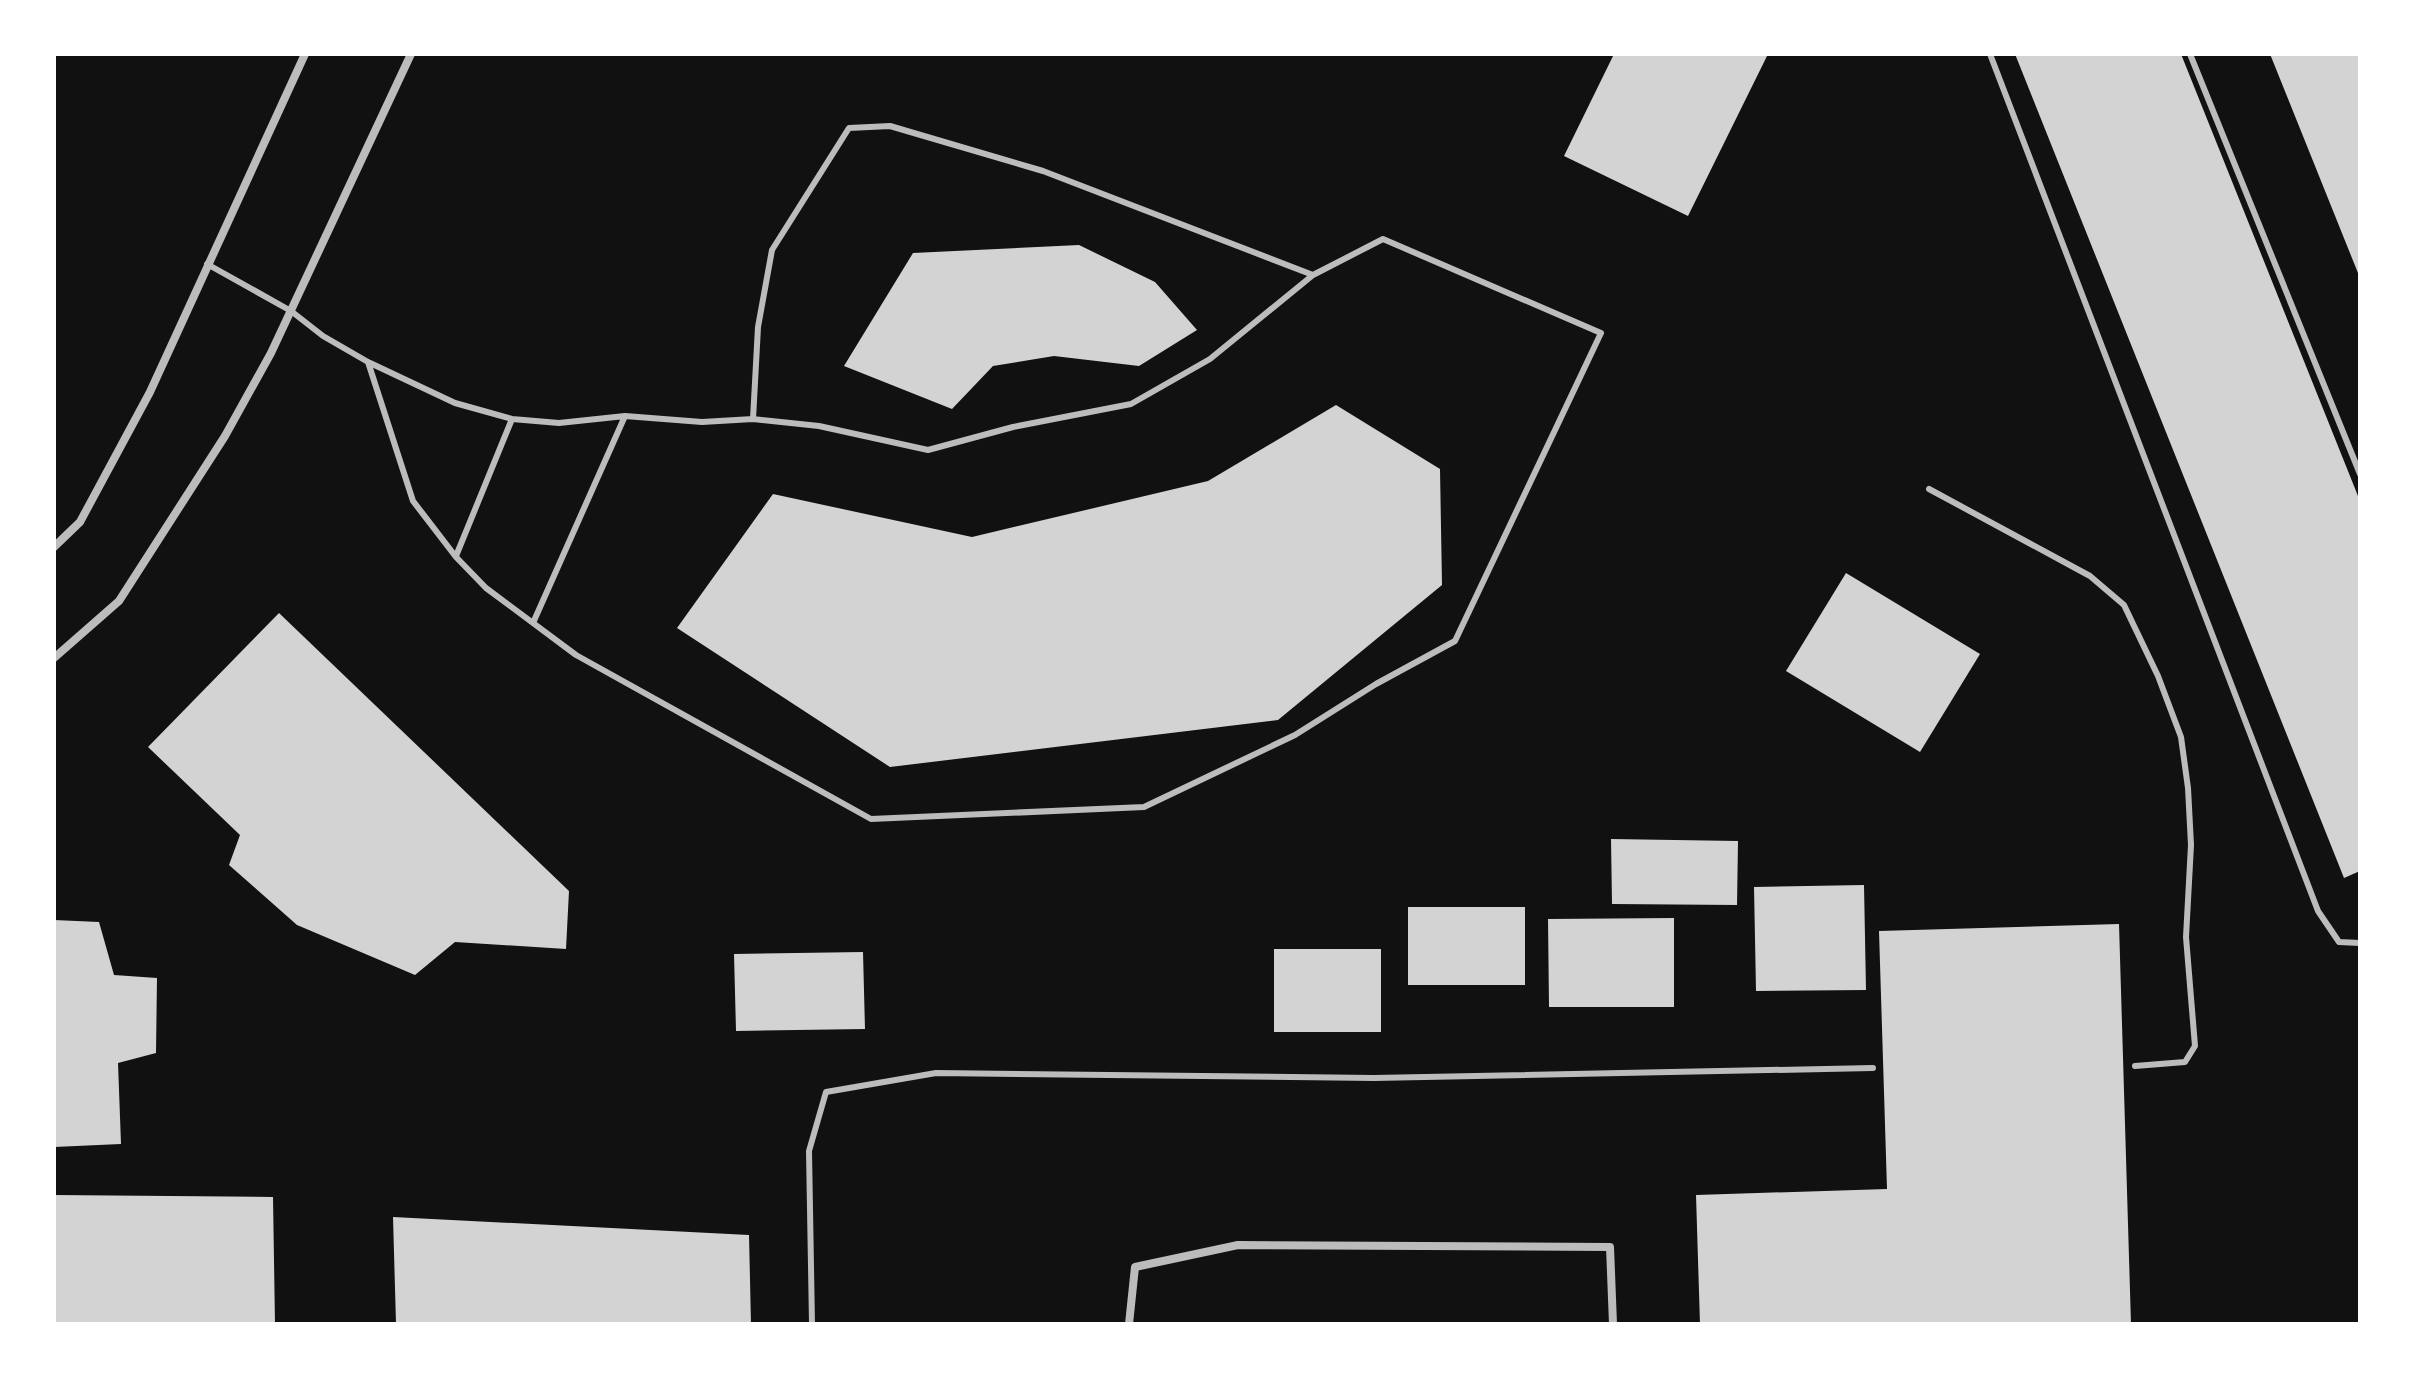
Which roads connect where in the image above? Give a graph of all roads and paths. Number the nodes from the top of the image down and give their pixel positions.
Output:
1 (305, 54) edge
2 (411, 54) edge
3 (1990, 54) edge
4 (2190, 54) edge
5 (207, 264) junction
6 (1313, 275) junction
7 (291, 311) junction
8 (368, 362) junction
9 (625, 416) junction
10 (512, 419) junction
11 (753, 419) junction
12 (2360, 474) edge
13 (1929, 489) dead end
14 (54, 547) edge
15 (456, 557) junction
16 (533, 623) junction
17 (54, 658) edge
18 (2360, 943) edge
19 (2135, 1066) dead end
20 (1873, 1068) dead end
21 (812, 1324) edge
22 (1129, 1324) edge
23 (1613, 1324) edge

1 - 5 street
2 - 7 street
3 - 18 lane
4 - 12 lane
5 - 7 lane
5 - 14 street
6 - 11 lane
6 - 11 lane
6 - 16 lane
7 - 8 lane
7 - 17 street
8 - 10 lane
8 - 15 lane
9 - 10 lane
9 - 11 lane
9 - 16 lane
10 - 15 lane
13 - 19 lane
15 - 16 lane
20 - 21 lane
22 - 23 street

